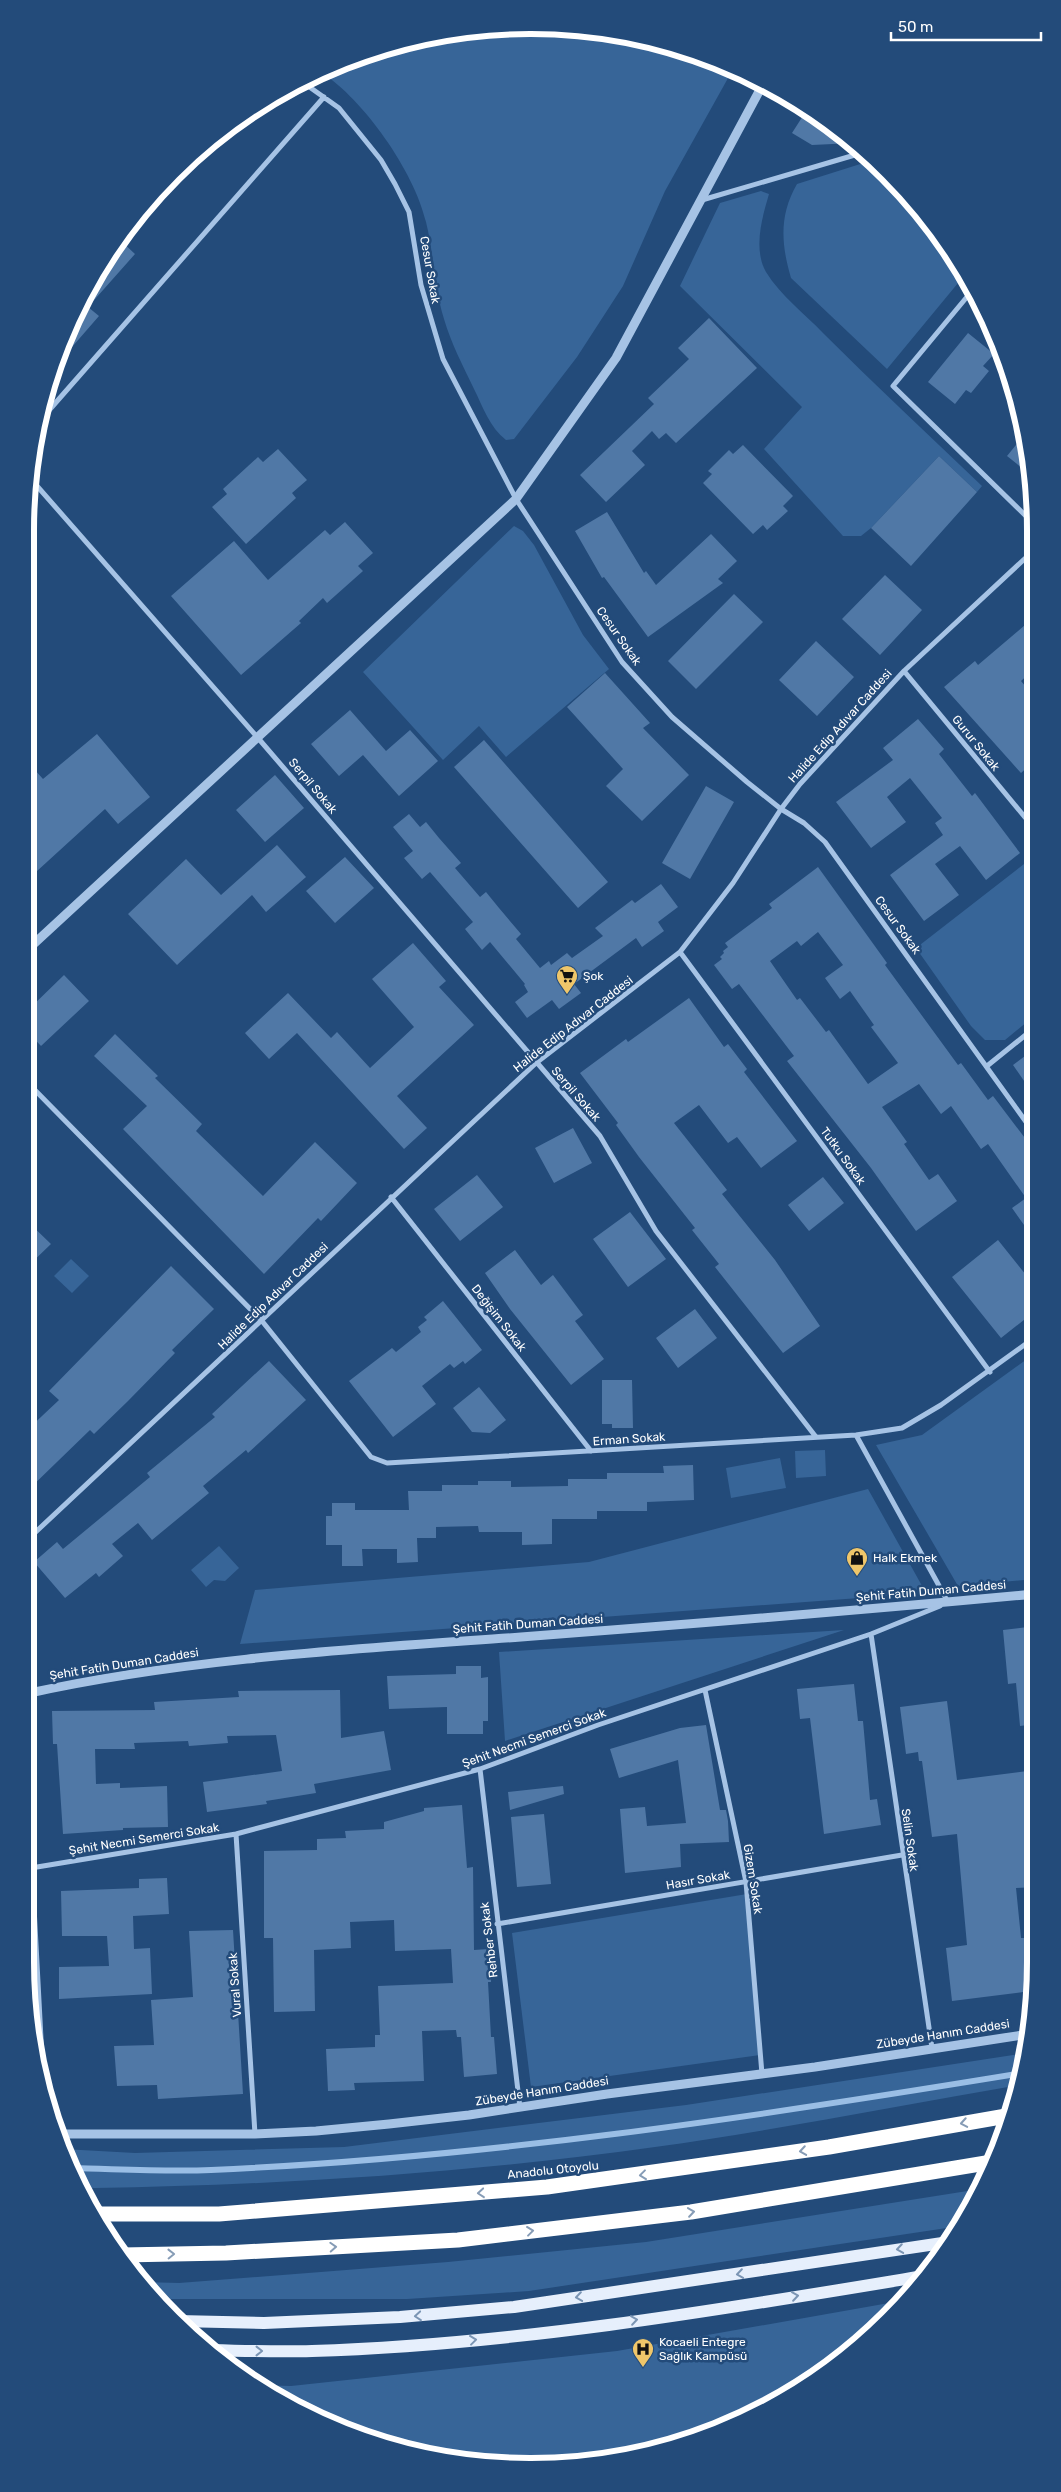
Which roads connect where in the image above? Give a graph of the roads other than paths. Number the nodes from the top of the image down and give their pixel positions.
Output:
1 (309, 86) edge
2 (760, 90) edge
3 (324, 97) junction
4 (855, 155) edge
5 (699, 201) junction
6 (968, 296) edge
7 (49, 410) edge
8 (36, 485) edge
9 (516, 499) junction
10 (1027, 517) edge
11 (1027, 557) edge
12 (904, 671) junction
13 (258, 738) junction
14 (781, 809) junction
15 (1027, 820) edge
16 (34, 944) edge
17 (680, 952) junction
18 (1027, 1034) edge
19 (536, 1063) junction
20 (988, 1066) junction
21 (34, 1089) edge
22 (1027, 1123) edge
23 (391, 1197) junction
24 (262, 1321) junction
25 (1027, 1343) edge
26 (990, 1372) junction
27 (856, 1435) junction
28 (816, 1437) junction
29 (591, 1451) junction
30 (34, 1534) edge
31 (1027, 1595) edge
32 (949, 1602) junction
33 (871, 1634) junction
34 (704, 1690) junction
35 (34, 1692) edge
36 (480, 1770) junction
37 (236, 1834) junction
38 (902, 1855) junction
39 (34, 1867) edge
40 (746, 1882) junction
41 (497, 1924) junction
42 (34, 1954) edge
43 (1022, 2035) edge
44 (40, 2039) edge
45 (932, 2048) junction
46 (762, 2074) junction
47 (520, 2108) junction
48 (1002, 2117) edge
49 (65, 2134) edge
50 (255, 2134) junction
51 (984, 2163) edge
52 (103, 2214) edge
53 (939, 2243) edge
54 (130, 2255) edge
55 (914, 2278) edge
56 (182, 2316) edge
57 (188, 2321) edge
58 (264, 2323) junction
59 (221, 2350) edge

1 - 3 street, Cesur Sokak
2 - 5 street
3 - 7 street
3 - 9 street, Cesur Sokak
4 - 5 street
5 - 9 street
6 - 10 street
8 - 13 street, Serpil Sokak
9 - 13 street
9 - 14 street, Cesur Sokak
11 - 12 street, Halide Edip Adıvar Caddesi
12 - 14 street, Halide Edip Adıvar Caddesi
12 - 15 street, Gurur Sokak
13 - 16 street
13 - 19 street, Serpil Sokak
14 - 17 street, Halide Edip Adıvar Caddesi
14 - 20 street, Cesur Sokak
17 - 19 street, Halide Edip Adıvar Caddesi
17 - 26 street, Tutku Sokak
18 - 20 street
19 - 23 street, Halide Edip Adıvar Caddesi
19 - 28 street, Serpil Sokak
20 - 22 street, Cesur Sokak
21 - 24 street, Erman Sokak
23 - 24 street, Halide Edip Adıvar Caddesi
23 - 29 street, Değişim Sokak
24 - 29 street, Erman Sokak
24 - 30 street, Halide Edip Adıvar Caddesi
25 - 26 street, Erman Sokak
26 - 27 street, Erman Sokak
27 - 28 street, Erman Sokak
27 - 32 street
28 - 29 street, Erman Sokak
31 - 32 street, Şehit Fatih Duman Caddesi
32 - 33 street, Şehit Necmi Semerci Sokak
32 - 35 street, Şehit Fatih Duman Caddesi
33 - 34 street, Şehit Necmi Semerci Sokak
33 - 38 street, Selin Sokak
34 - 36 street, Şehit Necmi Semerci Sokak
34 - 40 street, Gizem Sokak
36 - 37 street, Şehit Necmi Semerci Sokak
36 - 41 street, Rehber Sokak
37 - 39 street, Şehit Necmi Semerci Sokak
37 - 50 street, Vural Sokak
38 - 40 street, Hasır Sokak
38 - 45 street, Selin Sokak
40 - 41 street, Hasır Sokak
40 - 46 street, Gizem Sokak
41 - 47 street, Rehber Sokak
42 - 44 street
43 - 45 street, Zübeyde Hanım Caddesi
45 - 46 street, Zübeyde Hanım Caddesi
46 - 47 street, Zübeyde Hanım Caddesi
47 - 50 street, Zübeyde Hanım Caddesi
48 -> 52 highway, Anadolu Otoyolu
49 - 50 street, Zübeyde Hanım Caddesi
54 -> 51 highway
53 -> 58 main road
59 -> 55 main road
56 - 58 main road
57 - 58 main road

